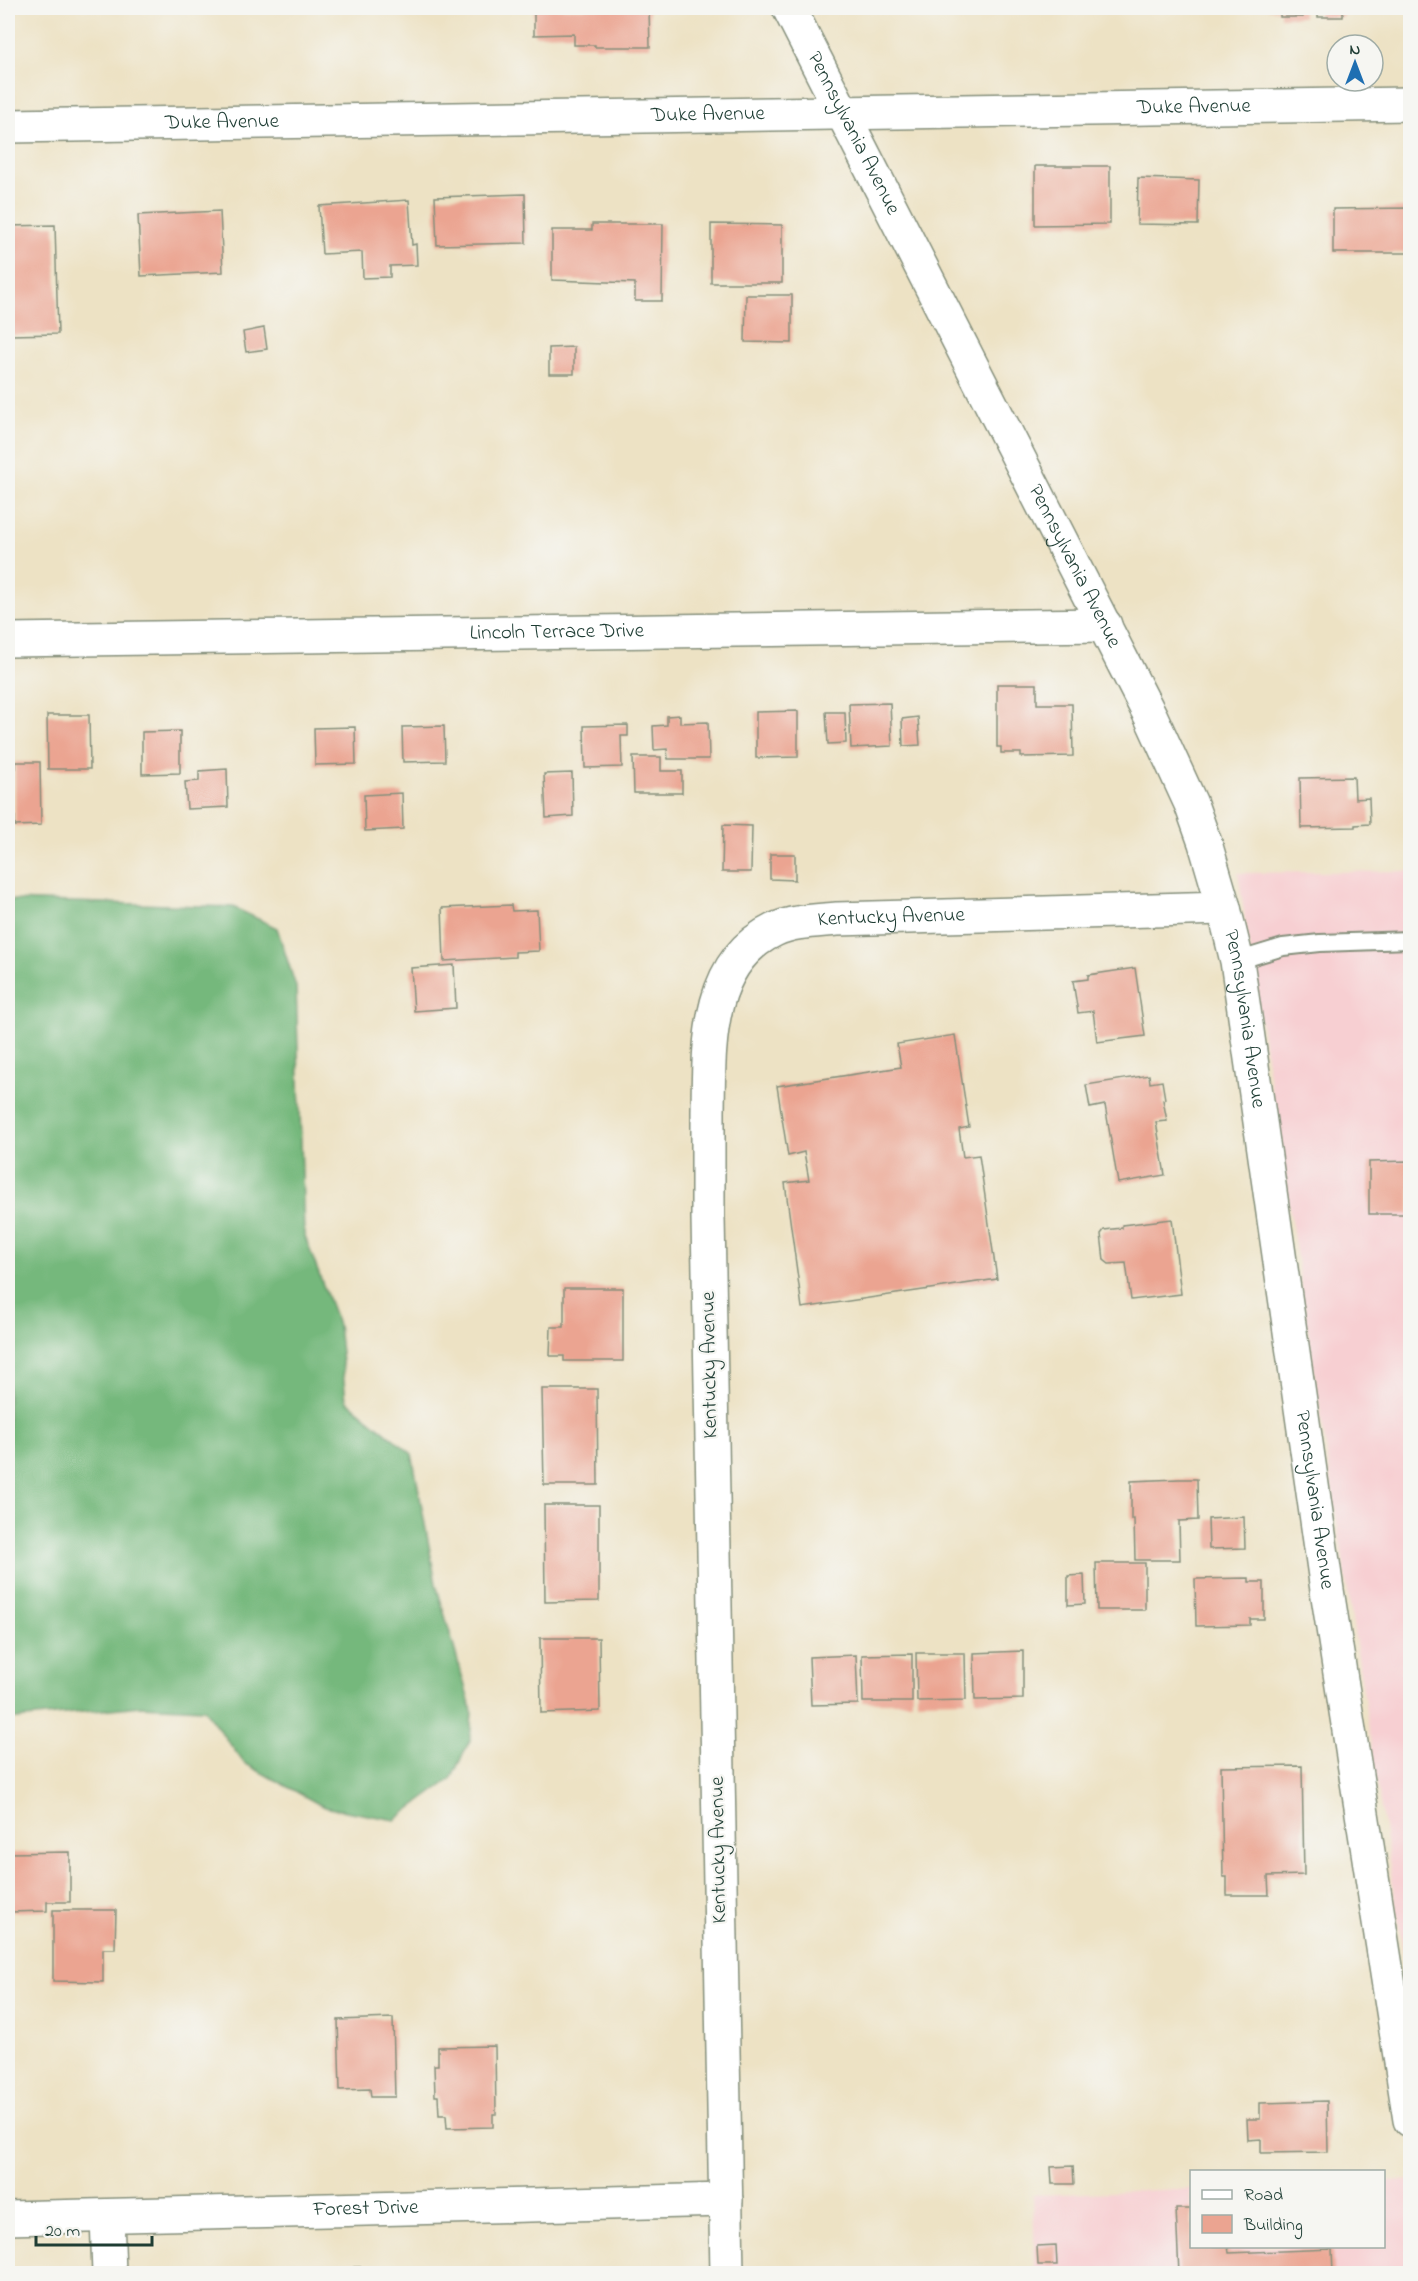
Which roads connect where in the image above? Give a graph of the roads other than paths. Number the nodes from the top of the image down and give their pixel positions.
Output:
1 (789, 8) edge
2 (1410, 104) edge
3 (841, 112) junction
4 (8, 126) edge
5 (1105, 625) junction
6 (8, 640) edge
7 (1224, 908) junction
8 (1410, 940) edge
9 (1236, 961) junction
10 (1410, 2120) edge
11 (726, 2200) junction
12 (107, 2216) junction
13 (8, 2218) edge
14 (109, 2274) edge
15 (727, 2274) edge

1 - 3 street, Pennsylvania Avenue
2 - 3 street, Duke Avenue
3 - 4 street, Duke Avenue
3 - 5 street, Pennsylvania Avenue
5 - 6 street, Lincoln Terrace Drive
5 - 7 street, Pennsylvania Avenue
7 - 9 street, Pennsylvania Avenue
7 - 11 street, Kentucky Avenue
8 - 9 lane
9 - 10 street, Pennsylvania Avenue
11 - 12 street, Forest Drive
11 - 15 street, Kentucky Avenue
12 - 13 street, Forest Drive
12 - 14 street

